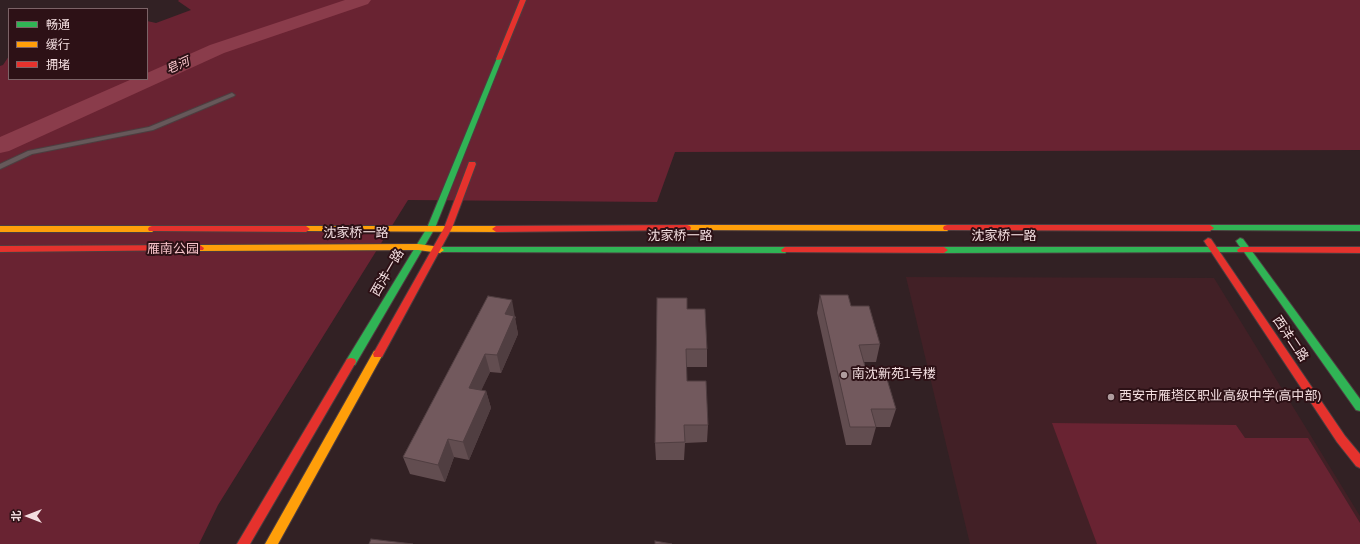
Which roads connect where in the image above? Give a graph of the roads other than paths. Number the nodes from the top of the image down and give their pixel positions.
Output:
1 (524, 0) edge
2 (232, 95) dead end
3 (476, 154) dead end
4 (0, 167) edge
5 (431, 228) junction
6 (448, 228) junction
7 (1200, 228) junction
8 (1230, 228) junction
9 (1360, 228) edge
10 (0, 229) edge
11 (418, 247) junction
12 (0, 249) edge
13 (436, 250) junction
14 (1214, 250) junction
15 (1246, 250) junction
16 (1360, 250) edge
17 (1360, 407) edge
18 (1360, 463) edge
19 (243, 544) edge
20 (271, 544) edge

1 - 5 main road, 西沣一路
2 - 4 lane
3 - 6 main road
5 - 6 main road, 沈家桥一路
5 - 10 main road, 沈家桥一路
5 - 11 main road, 西沣一路
6 - 7 main road, 沈家桥一路
6 - 13 main road
7 - 8 main road, 沈家桥一路
7 - 14 main road, 西沣二路
8 - 9 main road, 沈家桥一路
8 - 15 main road, 西沣二路
11 - 12 main road, 沈家桥一路
11 - 13 main road, 沈家桥一路
11 - 19 main road, 西沣一路
13 - 14 main road, 沈家桥一路
13 - 20 main road
14 - 15 main road, 沈家桥一路
14 - 18 main road, 西沣二路
15 - 16 main road, 沈家桥一路
15 - 17 main road, 西沣二路

